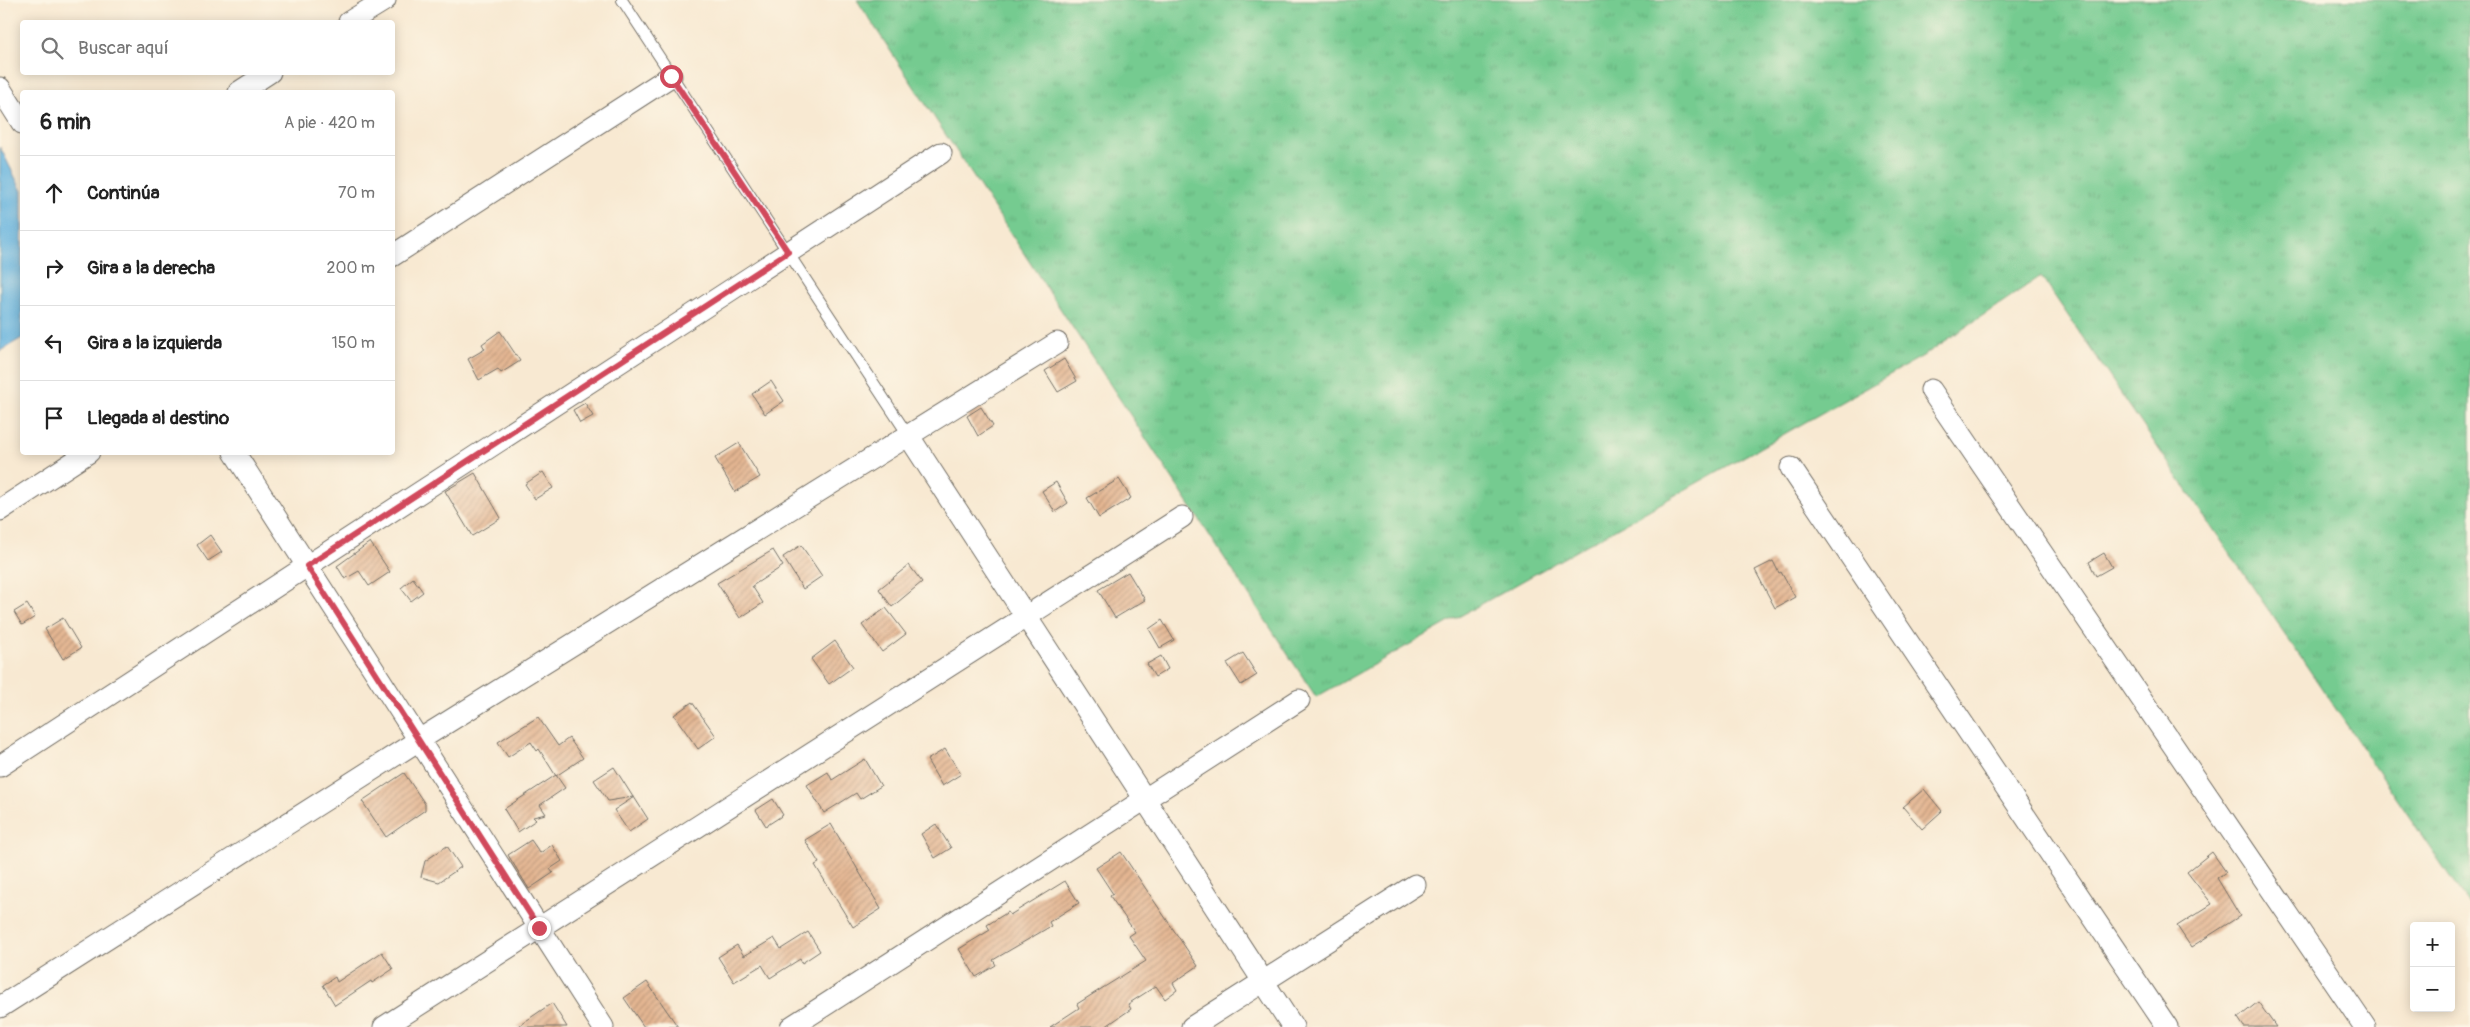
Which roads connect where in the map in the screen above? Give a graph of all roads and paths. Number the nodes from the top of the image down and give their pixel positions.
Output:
1 (385, 0) edge
2 (622, 0) edge
3 (352, 20) edge
4 (265, 75) edge
5 (671, 76) junction
6 (0, 88) edge
7 (242, 90) edge
8 (20, 120) edge
9 (941, 153) dead end
10 (788, 252) junction
11 (395, 254) edge
12 (1057, 343) dead end
13 (1931, 390) dead end
14 (908, 435) junction
15 (84, 455) edge
16 (236, 455) edge
17 (1791, 468) dead end
18 (0, 510) edge
19 (1182, 517) dead end
20 (307, 566) junction
21 (1026, 617) junction
22 (1299, 700) dead end
23 (419, 740) junction
24 (0, 766) edge
25 (1145, 799) junction
26 (1415, 885) dead end
27 (539, 928) junction
28 (1263, 982) junction
29 (0, 1007) edge
30 (384, 1027) edge
31 (603, 1027) edge
32 (791, 1027) edge
33 (1192, 1027) edge
34 (1293, 1027) edge
35 (2167, 1027) edge
36 (2365, 1027) edge

1 - 3 street
2 - 5 lane
4 - 7 street
5 - 10 lane
5 - 11 street
6 - 8 street
9 - 10 street
10 - 14 lane
10 - 20 street
12 - 14 street
13 - 36 street
14 - 21 street
14 - 23 street
15 - 18 street
16 - 20 street
17 - 35 street
19 - 21 street
20 - 23 street
20 - 24 street
21 - 25 street
21 - 27 street
22 - 25 street
23 - 27 street
23 - 29 street
25 - 28 street
25 - 32 street
26 - 28 street
27 - 30 street
27 - 31 street
28 - 33 street
28 - 34 street

